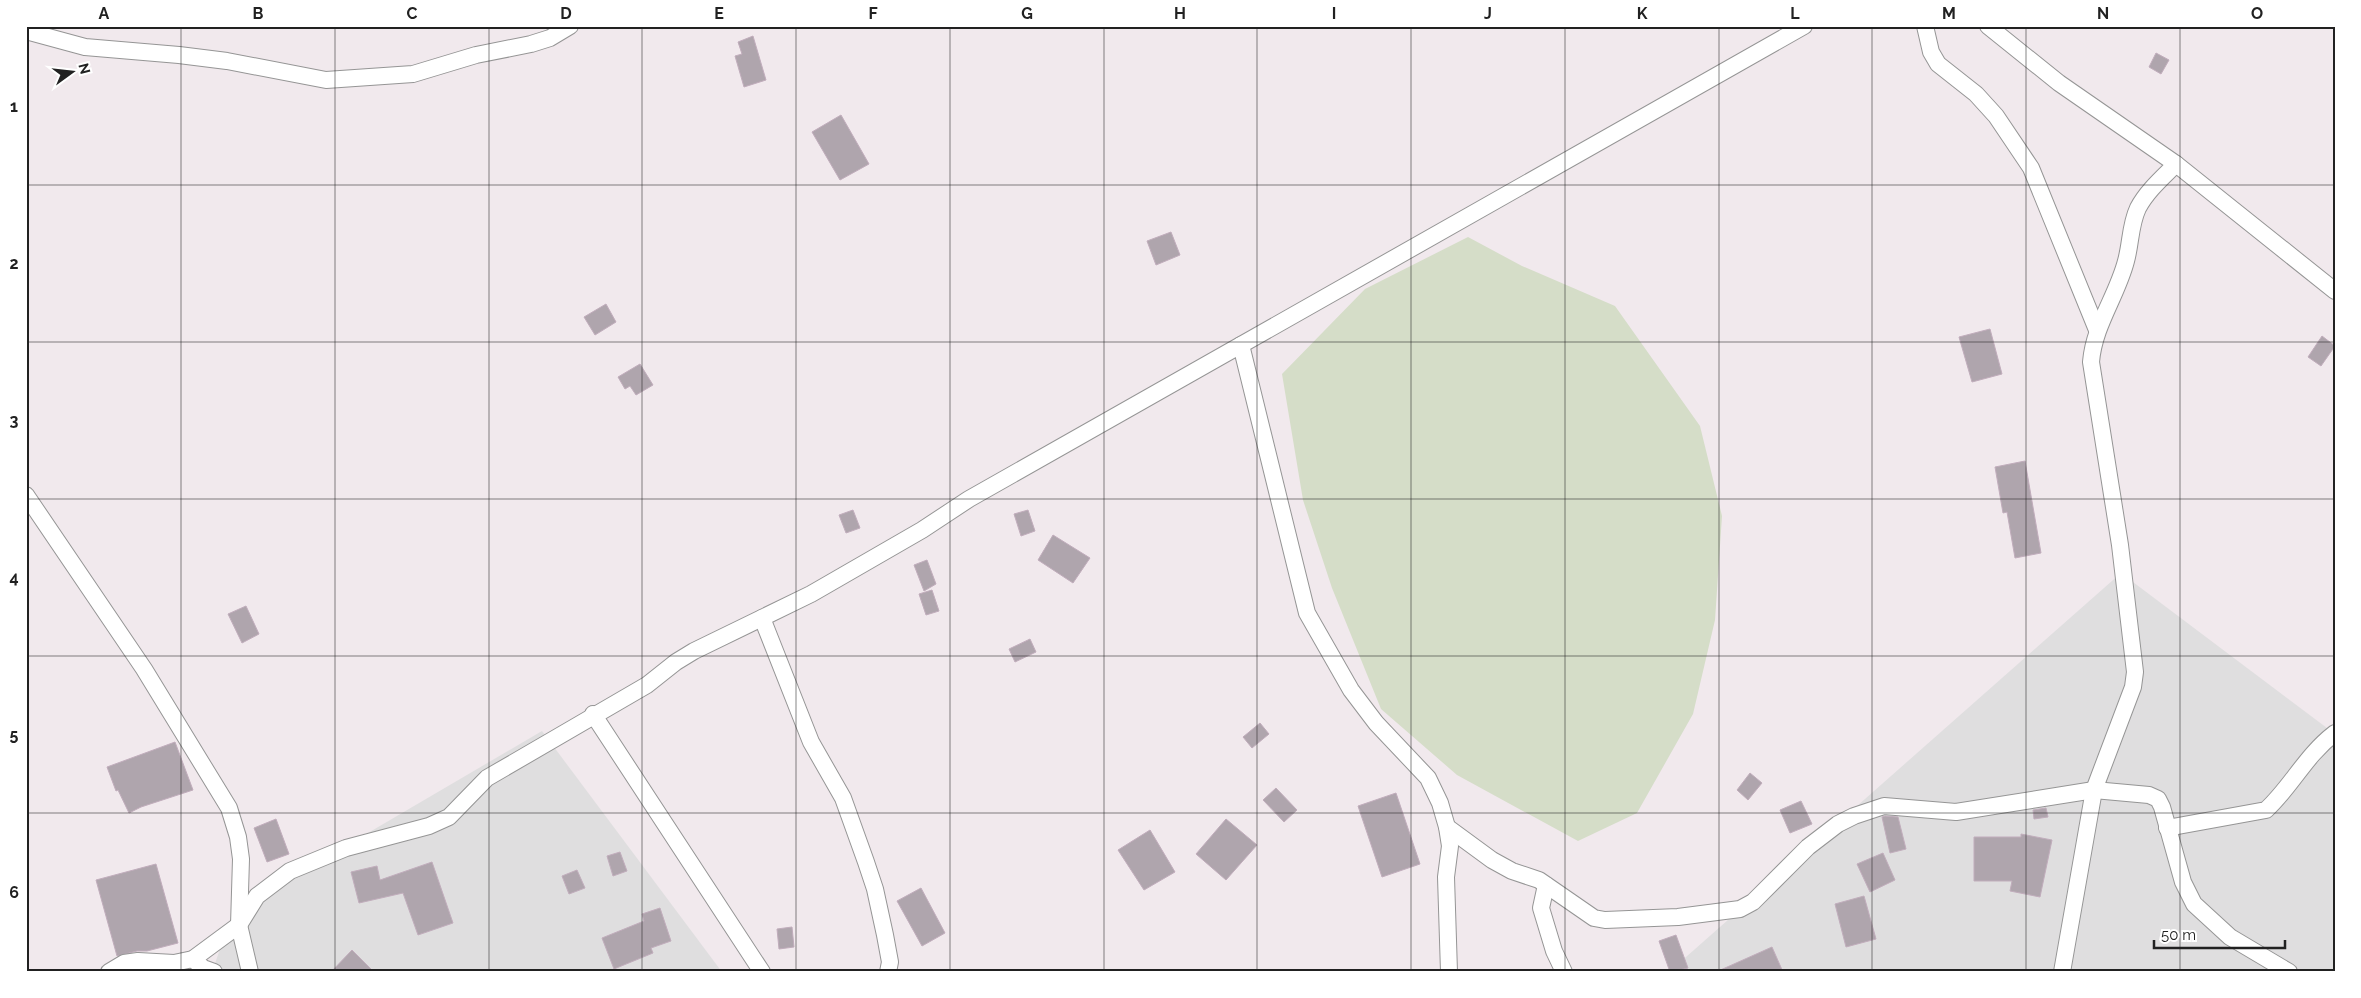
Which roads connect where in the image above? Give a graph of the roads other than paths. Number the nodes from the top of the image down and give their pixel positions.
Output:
1 (570, 26) edge
2 (1804, 26) edge
3 (1924, 26) edge
4 (1988, 26) edge
5 (26, 31) edge
6 (2176, 164) junction
7 (2335, 291) edge
8 (2097, 330) junction
9 (1241, 345) junction
10 (26, 495) edge
11 (762, 618) junction
12 (593, 714) junction
13 (2335, 733) edge
14 (2094, 790) junction
15 (1447, 826) junction
16 (2167, 828) junction
17 (1546, 885) junction
18 (238, 925) junction
19 (202, 968) edge
20 (109, 972) edge
21 (250, 972) edge
22 (762, 972) edge
23 (888, 972) edge
24 (1449, 972) edge
25 (1564, 972) edge
26 (2062, 972) edge
27 (2289, 972) edge

1 - 5 street
2 - 9 street
3 - 8 street
4 - 6 street
6 - 7 street
6 - 8 street
8 - 14 street
9 - 11 street
9 - 15 street
10 - 18 street
11 - 12 street
11 - 23 street
12 - 18 street
12 - 22 street
13 - 16 street
14 - 16 street
14 - 17 street
14 - 26 street
15 - 17 street
15 - 24 street
16 - 27 street
17 - 25 street
18 - 19 street
18 - 21 street
19 - 20 street

